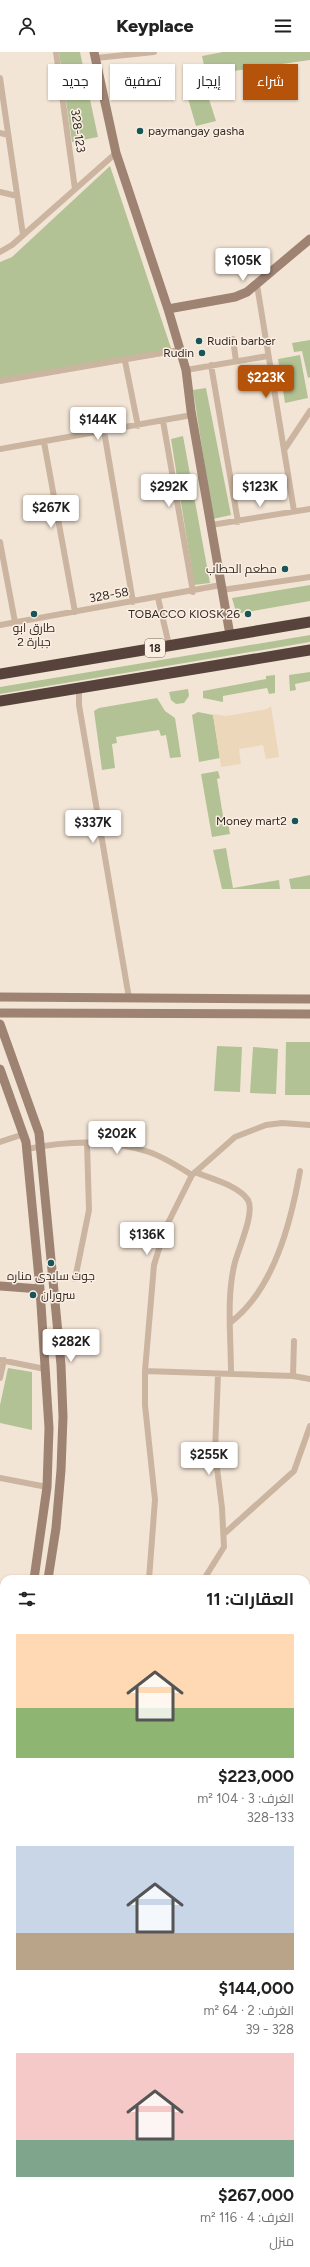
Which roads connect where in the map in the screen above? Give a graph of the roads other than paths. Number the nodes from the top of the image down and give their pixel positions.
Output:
1 (56, 52) edge
2 (154, 52) edge
3 (95, 55) edge
4 (0, 78) edge
5 (0, 133) edge
6 (8, 134) junction
7 (116, 153) junction
8 (75, 188) junction
9 (0, 192) edge
10 (17, 196) junction
11 (23, 235) junction
12 (310, 239) edge
13 (0, 252) edge
14 (257, 285) junction
15 (168, 309) junction
16 (233, 339) dead end
17 (180, 350) junction
18 (268, 356) junction
19 (125, 361) junction
20 (236, 361) junction
21 (211, 365) junction
22 (186, 370) junction
23 (0, 381) edge
24 (310, 411) edge
25 (192, 415) junction
26 (163, 421) junction
27 (138, 426) junction
28 (104, 431) junction
29 (44, 442) junction
30 (0, 449) edge
31 (284, 450) junction
32 (310, 510) edge
33 (294, 511) junction
34 (238, 522) junction
35 (211, 525) junction
36 (0, 542) edge
37 (310, 577) edge
38 (222, 588) junction
39 (193, 592) junction
40 (158, 598) junction
41 (133, 602) junction
42 (75, 612) junction
43 (15, 622) junction
44 (310, 622) edge
45 (0, 625) edge
46 (230, 635) junction
47 (169, 645) junction
48 (310, 650) edge
49 (0, 674) edge
50 (79, 688) junction
51 (0, 701) edge
52 (2, 997) edge
53 (129, 998) junction
54 (295, 999) junction
55 (310, 999) edge
56 (4, 1013) edge
57 (295, 1014) junction
58 (310, 1014) edge
59 (0, 1024) edge
60 (0, 1069) edge
61 (310, 1125) edge
62 (24, 1134) junction
63 (0, 1142) edge
64 (87, 1143) junction
65 (41, 1146) junction
66 (27, 1149) junction
67 (300, 1171) dead end
68 (193, 1174) junction
69 (75, 1279) dead end
70 (0, 1286) edge
71 (40, 1289) junction
72 (231, 1322) junction
73 (294, 1341) dead end
74 (2, 1360) edge
75 (45, 1368) junction
76 (144, 1371) junction
77 (218, 1374) junction
78 (231, 1374) junction
79 (293, 1376) junction
80 (0, 1378) edge
81 (310, 1379) edge
82 (310, 1426) edge
83 (0, 1478) edge
84 (47, 1487) junction
85 (224, 1533) junction
86 (35, 1575) edge
87 (49, 1575) edge
88 (149, 1575) edge
89 (206, 1575) edge

1 - 8 street, 328-123
2 - 3 street
3 - 7 street
4 - 6 street
5 - 6 street
6 - 10 street
7 - 8 street
7 - 15 street
8 - 11 street
9 - 10 street
10 - 11 street
11 - 13 street
12 - 14 street
14 - 15 street
14 - 18 street
15 - 17 street
16 - 20 street
17 - 19 street
17 - 22 street
18 - 20 street
18 - 31 street
19 - 23 street
19 - 27 street
20 - 21 street
21 - 22 street
21 - 34 street
22 - 25 street
24 - 31 street
25 - 26 street
25 - 35 street
26 - 27 street
26 - 39 street
27 - 28 street
28 - 29 street
28 - 41 street
29 - 30 street
29 - 42 street
31 - 33 street
32 - 33 street
33 - 34 street
34 - 35 street
35 - 38 street
36 - 43 street
37 - 38 street, 328-58
38 - 39 street, 328-58
38 - 46 street
39 - 40 street, 328-58
40 - 41 street, 328-58
40 - 47 street
41 - 42 street, 328-58
42 - 43 street, 328-58
43 - 45 street, 328-58
44 - 46 highway, 18
46 - 47 highway, 18
47 - 49 highway, 18
48 - 50 highway, 18
50 - 51 highway, 18
50 - 53 street
52 - 53 street
52 - 56 street
53 - 54 street
54 - 55 street
54 - 57 street
56 - 57 street
57 - 58 street
59 - 65 street
60 - 62 street
61 - 68 street
62 - 63 street
62 - 66 street
64 - 65 street
64 - 68 street
64 - 69 street
65 - 66 street
65 - 87 street
66 - 71 street
67 - 72 street
68 - 72 street
68 - 76 street
70 - 71 street
71 - 75 street
72 - 78 street
73 - 79 street
74 - 75 street
74 - 80 street
75 - 84 street
76 - 77 street
76 - 88 street
77 - 78 street
77 - 85 street
78 - 79 street
79 - 81 street
82 - 85 street
83 - 84 street
84 - 86 street
85 - 89 street

